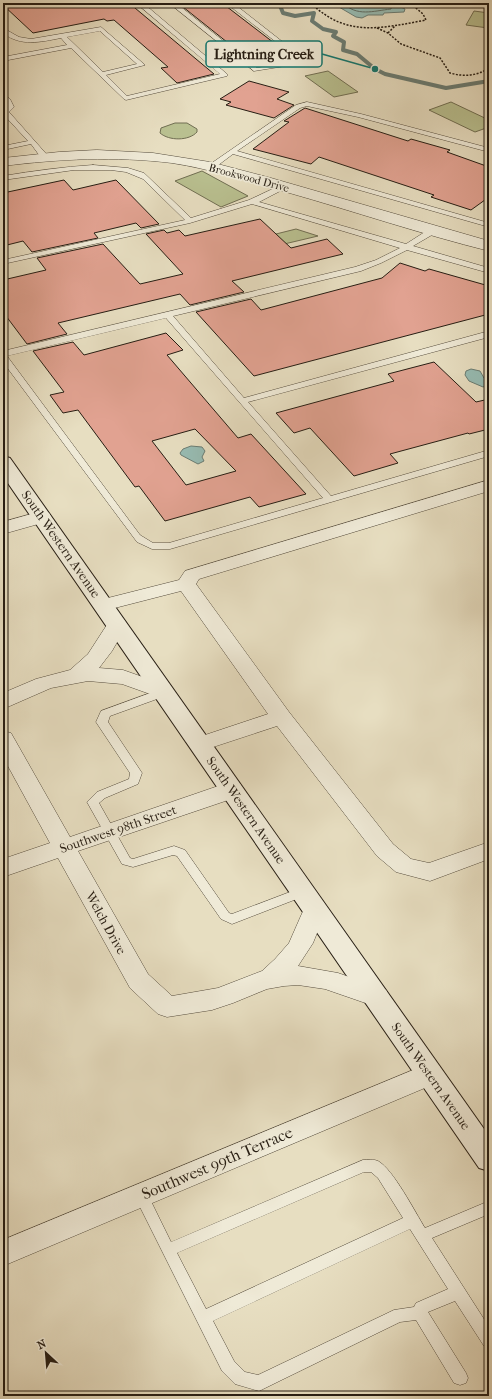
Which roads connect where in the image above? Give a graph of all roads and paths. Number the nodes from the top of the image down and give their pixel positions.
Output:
1 (139, 3) edge
2 (172, 3) edge
3 (229, 3) edge
4 (310, 3) edge
5 (410, 3) edge
6 (396, 25) junction
7 (375, 28) junction
8 (3, 30) edge
9 (388, 33) junction
10 (62, 36) junction
11 (72, 46) junction
12 (3, 59) edge
13 (489, 68) edge
14 (101, 74) junction
15 (3, 95) edge
16 (4, 112) edge
17 (33, 142) junction
18 (3, 148) edge
19 (489, 150) edge
20 (232, 152) junction
21 (45, 157) junction
22 (3, 162) edge
23 (210, 167) junction
24 (3, 178) edge
25 (283, 186) junction
26 (252, 202) junction
27 (190, 221) junction
28 (489, 225) edge
29 (434, 230) junction
30 (489, 246) edge
31 (408, 247) junction
32 (3, 262) edge
33 (489, 271) edge
34 (168, 315) junction
35 (489, 334) edge
36 (3, 355) edge
37 (242, 401) junction
38 (489, 453) edge
39 (3, 462) edge
40 (489, 485) edge
41 (329, 499) junction
42 (42, 517) junction
43 (3, 528) edge
44 (186, 584) junction
45 (104, 605) junction
46 (117, 625) junction
47 (77, 675) junction
48 (164, 692) junction
49 (3, 702) edge
50 (281, 716) junction
51 (3, 738) edge
52 (201, 744) junction
53 (232, 790) junction
54 (109, 832) junction
55 (64, 847) junction
56 (489, 850) edge
57 (3, 868) edge
58 (309, 900) junction
59 (270, 978) junction
60 (377, 997) junction
61 (430, 1074) junction
62 (489, 1159) edge
63 (141, 1195) junction
64 (489, 1207) edge
65 (412, 1221) junction
66 (422, 1236) junction
67 (168, 1250) junction
68 (3, 1253) edge
69 (458, 1292) junction
70 (420, 1313) junction
71 (203, 1318) junction
72 (489, 1341) edge
73 (460, 1378) dead end

1 - 14 lane
2 - 3 lane
4 - 7 path
5 - 6 path
6 - 7 path
6 - 9 path
7 - 9 path
8 - 10 lane
9 - 13 path
10 - 11 lane
10 - 14 lane
11 - 12 lane
11 - 14 lane
15 - 16 lane
16 - 17 lane
17 - 18 lane
17 - 21 lane
19 - 20 lane
20 - 23 lane
20 - 28 lane
21 - 22 street, Brookwood Drive
21 - 23 street, Brookwood Drive
23 - 25 street, Brookwood Drive
24 - 27 lane
25 - 26 lane
25 - 29 street, Brookwood Drive
26 - 27 lane
26 - 31 lane
27 - 32 lane
29 - 30 street, Brookwood Drive
29 - 31 lane
31 - 33 lane
31 - 34 lane
34 - 36 lane
34 - 37 lane
35 - 37 lane
36 - 41 lane
37 - 41 lane
38 - 41 lane
39 - 42 main road, South Western Avenue
40 - 44 street
42 - 43 street
42 - 45 main road, South Western Avenue
44 - 45 street
44 - 50 street
45 - 46 main road, South Western Avenue
46 - 47 street
46 - 48 main road, South Western Avenue
47 - 48 street
47 - 49 street
48 - 52 main road, South Western Avenue
48 - 54 lane
50 - 52 street
50 - 56 street
51 - 55 street, Welch Drive
52 - 53 main road, South Western Avenue
53 - 54 street, Southwest 98th Street
53 - 58 main road, South Western Avenue
54 - 55 street, Southwest 98th Street
54 - 58 lane
55 - 57 street, Southwest 98th Street
55 - 59 street, Welch Drive
58 - 59 street, Welch Drive
58 - 60 main road, South Western Avenue
59 - 60 street, Welch Drive
60 - 61 main road, South Western Avenue
61 - 62 main road, South Western Avenue
61 - 63 street, Southwest 99th Terrace
63 - 67 lane
63 - 68 street, Southwest 99th Terrace
64 - 66 lane
65 - 66 lane
65 - 67 lane
65 - 71 lane
66 - 69 lane
67 - 71 lane
69 - 70 lane
69 - 72 lane
70 - 71 lane
70 - 73 lane

